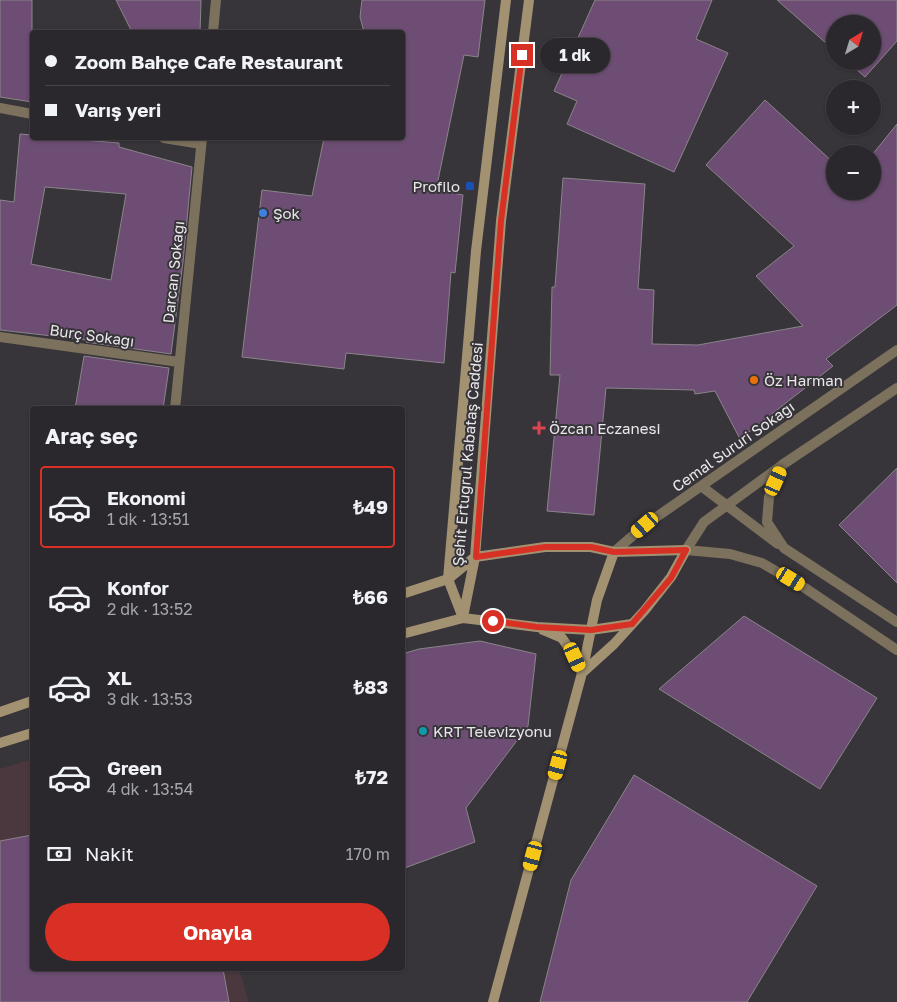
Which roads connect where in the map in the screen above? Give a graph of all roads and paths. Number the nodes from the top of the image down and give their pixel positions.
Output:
1 (216, 0) edge
2 (506, 0) edge
3 (529, 0) edge
4 (212, 30) edge
5 (0, 108) edge
6 (30, 114) edge
7 (189, 140) edge
8 (202, 141) edge
9 (0, 337) edge
10 (897, 350) edge
11 (179, 362) junction
12 (897, 388) edge
13 (174, 406) edge
14 (782, 465) junction
15 (701, 486) junction
16 (726, 506) junction
17 (784, 548) junction
18 (686, 550) junction
19 (614, 552) junction
20 (476, 557) junction
21 (448, 579) junction
22 (405, 593) edge
23 (463, 618) junction
24 (897, 622) edge
25 (632, 624) junction
26 (537, 627) junction
27 (591, 630) junction
28 (405, 633) edge
29 (897, 650) edge
30 (582, 673) junction
31 (30, 702) edge
32 (0, 712) edge
33 (30, 735) edge
34 (0, 743) edge
35 (493, 1002) edge

1 - 4 street
2 - 21 street, Şehit Ertuğrul Kabataş Caddesi
3 - 20 street, Şehit Ertuğrul Kabataş Caddesi
5 - 6 street
7 - 8 street
8 - 11 street, Darcan Sokağı
9 - 11 street, Burç Sokağı
10 - 15 street, Cemal Sururi Sokağı
11 - 13 street, Darcan Sokağı
12 - 14 street
14 - 16 street
14 - 17 street
15 - 16 street
15 - 19 street, Cemal Sururi Sokağı
16 - 17 street
16 - 18 street
17 - 24 street
18 - 19 street
18 - 25 street
18 - 29 street
19 - 20 street
19 - 27 street
20 - 21 street
20 - 23 street, Şehit Ertuğrul Kabataş Caddesi
21 - 22 street
21 - 23 street, Şehit Ertuğrul Kabataş Caddesi
23 - 26 street
23 - 28 street
25 - 27 street
25 - 30 street
26 - 27 street
26 - 30 street
27 - 30 street
30 - 35 street
31 - 32 street
33 - 34 street

